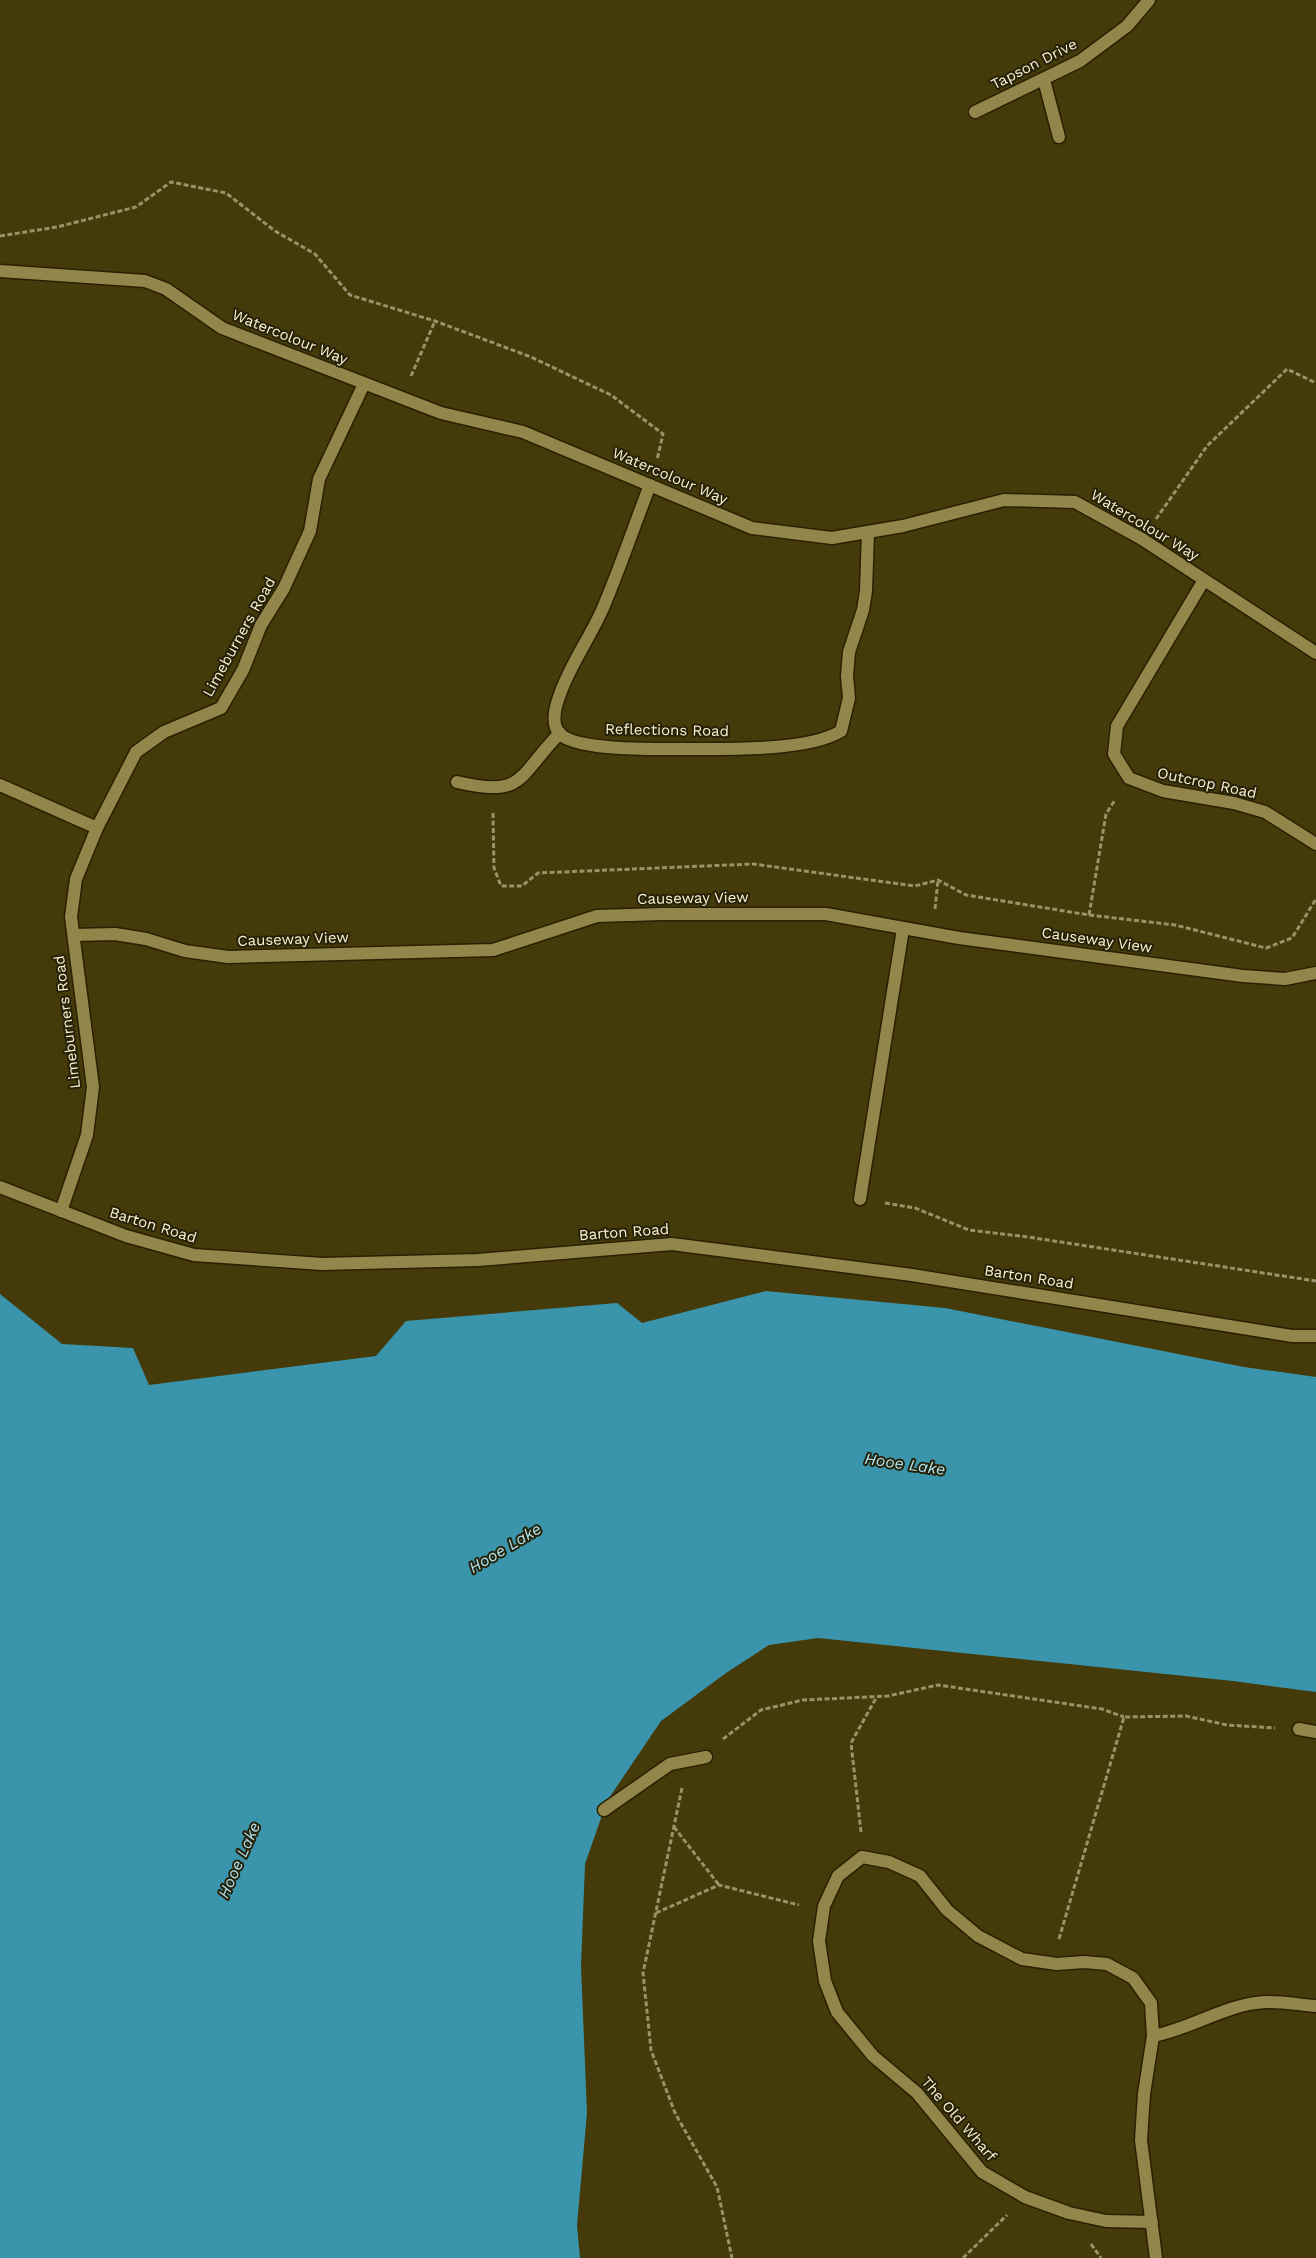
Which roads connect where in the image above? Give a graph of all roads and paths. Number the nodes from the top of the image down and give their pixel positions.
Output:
1 (1149, 0) edge
2 (1044, 80) junction
3 (975, 112) dead end
4 (1058, 137) dead end
5 (0, 236) edge
6 (0, 272) edge
7 (435, 321) junction
8 (1316, 383) edge
9 (364, 384) junction
10 (402, 398) junction
11 (650, 485) junction
12 (868, 532) junction
13 (1142, 539) junction
14 (1204, 580) junction
15 (1316, 653) edge
16 (560, 734) junction
17 (1129, 778) junction
18 (457, 782) dead end
19 (0, 785) edge
20 (493, 788) junction
21 (97, 828) junction
22 (1316, 844) edge
23 (1316, 899) edge
24 (1089, 916) junction
25 (903, 929) junction
26 (74, 936) junction
27 (1316, 973) edge
28 (0, 1188) edge
29 (860, 1199) joint
30 (61, 1211) junction
31 (1316, 1281) edge
32 (1316, 1336) edge
33 (876, 1697) junction
34 (1124, 1717) junction
35 (1299, 1729) joint
36 (1316, 1732) edge
37 (706, 1757) junction
38 (604, 1810) dead end
39 (674, 1826) junction
40 (864, 1857) junction
41 (719, 1884) junction
42 (823, 1911) junction
43 (656, 1914) junction
44 (1057, 1964) junction
45 (1316, 2006) edge
46 (1153, 2036) junction
47 (1025, 2197) junction
48 (1152, 2222) junction
49 (732, 2258) edge
50 (963, 2258) edge
51 (1156, 2258) edge

1 - 2 street, Tapson Drive
2 - 3 street, Tapson Drive
2 - 4 street
5 - 7 path
6 - 9 street, Watercolour Way
7 - 10 path
7 - 11 path
8 - 13 path
9 - 10 street, Watercolour Way
9 - 21 street, Limeburners Road
10 - 11 street, Watercolour Way
11 - 12 street, Watercolour Way
11 - 16 street
12 - 13 street, Watercolour Way
12 - 16 street, Reflections Road
13 - 14 street, Watercolour Way
14 - 15 street, Watercolour Way
14 - 17 street
16 - 20 street
17 - 22 street, Outcrop Road
17 - 24 path
18 - 20 street
19 - 21 street
20 - 24 path
21 - 26 street, Limeburners Road
23 - 24 path
25 - 26 street, Causeway View
25 - 27 street, Causeway View
25 - 29 street
26 - 30 street, Limeburners Road
28 - 30 street, Barton Road
29 - 31 path
30 - 32 street, Barton Road
33 - 34 path
33 - 37 path
33 - 40 path
34 - 35 path
34 - 44 path
35 - 36 street
37 - 38 street
37 - 39 path
39 - 41 path
39 - 43 path
40 - 42 street, The Old Wharf
40 - 44 street
41 - 42 path
41 - 43 path
42 - 47 street, The Old Wharf
43 - 49 path
44 - 46 street
45 - 46 street
46 - 48 street
47 - 48 street, The Old Wharf
47 - 50 path
48 - 51 street

